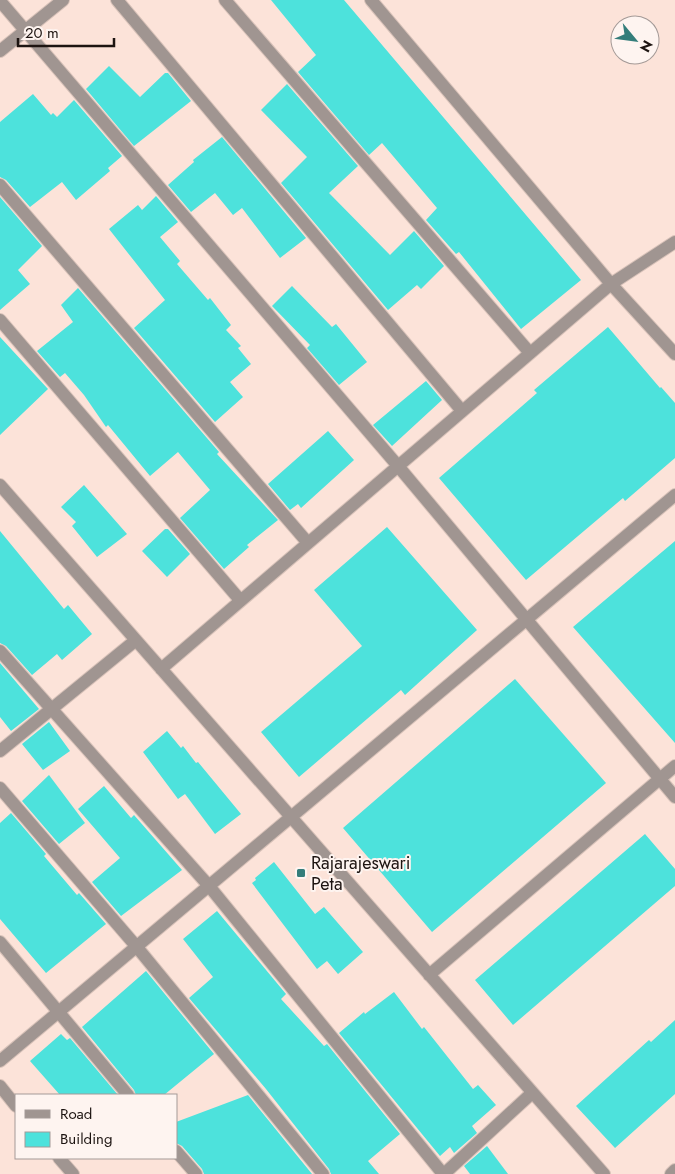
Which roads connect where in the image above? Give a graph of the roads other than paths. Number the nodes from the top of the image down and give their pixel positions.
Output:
1 (63, 0) edge
2 (117, 0) edge
3 (225, 0) edge
4 (371, 0) edge
5 (0, 1) edge
6 (25, 31) junction
7 (0, 51) edge
8 (0, 185) edge
9 (675, 242) edge
10 (611, 284) junction
11 (0, 320) edge
12 (530, 353) junction
13 (675, 354) edge
14 (462, 411) junction
15 (398, 466) junction
16 (0, 485) edge
17 (675, 495) edge
18 (308, 543) junction
19 (240, 600) junction
20 (526, 620) junction
21 (136, 640) junction
22 (0, 651) edge
23 (160, 668) junction
24 (52, 711) junction
25 (0, 751) edge
26 (675, 766) edge
27 (659, 778) junction
28 (0, 788) edge
29 (675, 797) edge
30 (291, 816) junction
31 (209, 886) junction
32 (0, 942) edge
33 (136, 946) junction
34 (429, 975) junction
35 (58, 1012) junction
36 (0, 1061) edge
37 (0, 1086) edge
38 (532, 1093) junction
39 (127, 1094) edge
40 (15, 1105) edge
41 (178, 1153) edge
42 (60, 1159) edge
43 (675, 1170) edge
44 (73, 1174) edge
45 (196, 1174) edge
46 (324, 1174) edge
47 (443, 1174) edge
48 (604, 1174) edge
49 (671, 1174) edge

1 - 6 street
2 - 14 street
3 - 12 street
4 - 10 street
5 - 6 street
6 - 7 street
6 - 15 street
8 - 18 street
9 - 10 street
10 - 12 street
10 - 13 street
11 - 19 street
12 - 14 street
14 - 15 street
15 - 18 street
15 - 20 street
16 - 21 street
17 - 20 street
18 - 19 street
19 - 23 street
20 - 27 street
20 - 30 street
21 - 23 street
21 - 24 street
22 - 24 street
23 - 30 street
24 - 25 street
24 - 31 street
26 - 27 street
27 - 29 street
27 - 34 street
28 - 33 street
30 - 31 street
30 - 34 street
31 - 33 street
31 - 47 street
32 - 35 street
33 - 35 street
33 - 46 street
34 - 38 street
35 - 36 street
35 - 39 street
37 - 40 street
38 - 47 street
38 - 48 street
41 - 45 street
42 - 44 street
43 - 49 street

